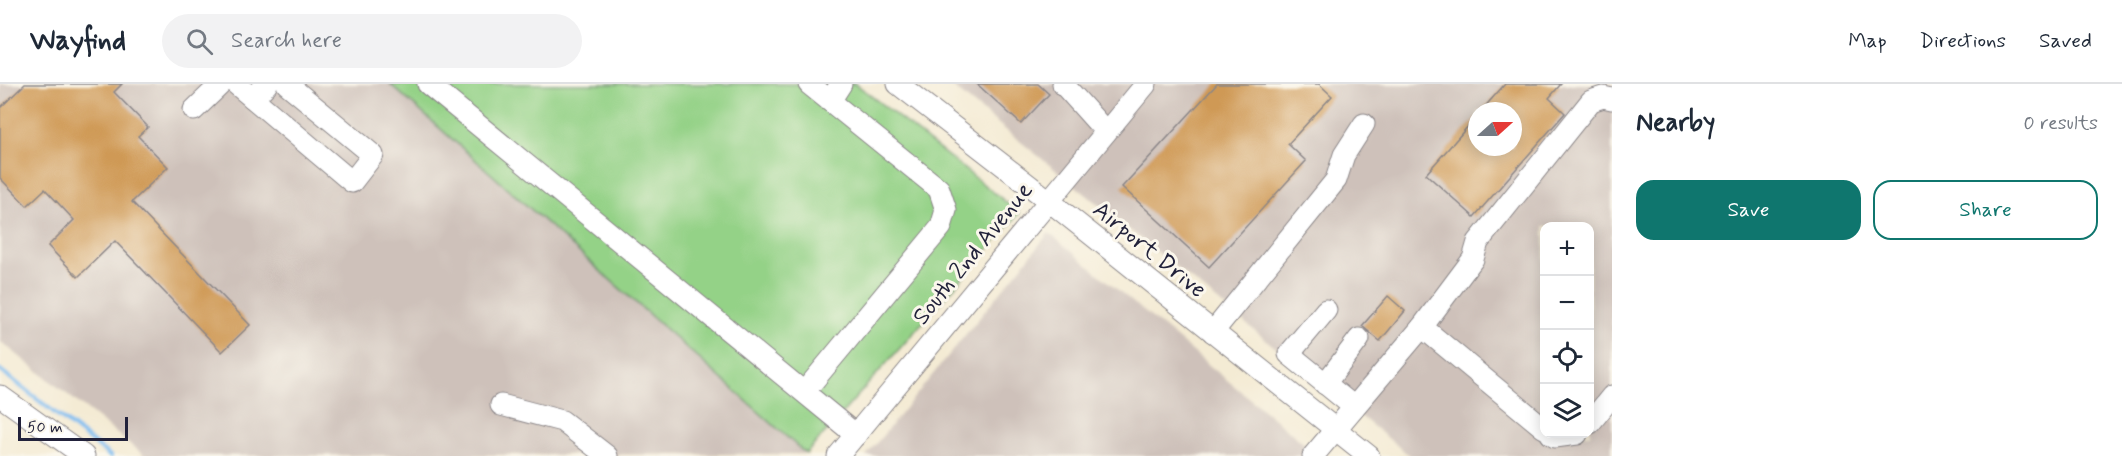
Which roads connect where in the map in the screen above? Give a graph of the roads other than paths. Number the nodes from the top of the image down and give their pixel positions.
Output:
1 (221, 84) edge
2 (236, 84) edge
3 (287, 84) edge
4 (809, 84) edge
5 (898, 84) edge
6 (1063, 84) edge
7 (1146, 84) edge
8 (441, 88) edge
9 (260, 91) edge
10 (836, 92) edge
11 (1612, 99) edge
12 (194, 110) dead end
13 (1364, 124) dead end
14 (1106, 132) junction
15 (1048, 200) junction
16 (1326, 310) dead end
17 (1422, 327) junction
18 (1213, 332) junction
19 (1359, 339) dead end
20 (1325, 384) junction
21 (806, 391) junction
22 (0, 396) edge
23 (1612, 396) edge
24 (501, 405) dead end
25 (1354, 407) junction
26 (1594, 418) edge
27 (1540, 424) edge
28 (1335, 429) junction
29 (856, 435) junction
30 (84, 456) edge
31 (607, 456) edge
32 (838, 456) edge
33 (1314, 456) edge
34 (1369, 456) edge

1 - 12 street
2 - 9 street
3 - 9 street
4 - 10 street
5 - 15 street, Airport Drive
6 - 14 street
7 - 14 street, South 2nd Avenue
8 - 21 street
10 - 21 street
11 - 17 street
13 - 18 street
14 - 15 street, South 2nd Avenue
15 - 18 street, Airport Drive
15 - 29 street, South 2nd Avenue
16 - 20 street
17 - 25 street
17 - 27 street
18 - 28 street, Airport Drive
19 - 20 street
20 - 25 street
21 - 29 street
22 - 30 street
23 - 26 street
24 - 31 street
25 - 28 street
28 - 33 street
28 - 34 street, Airport Drive
29 - 32 street, South 2nd Avenue

